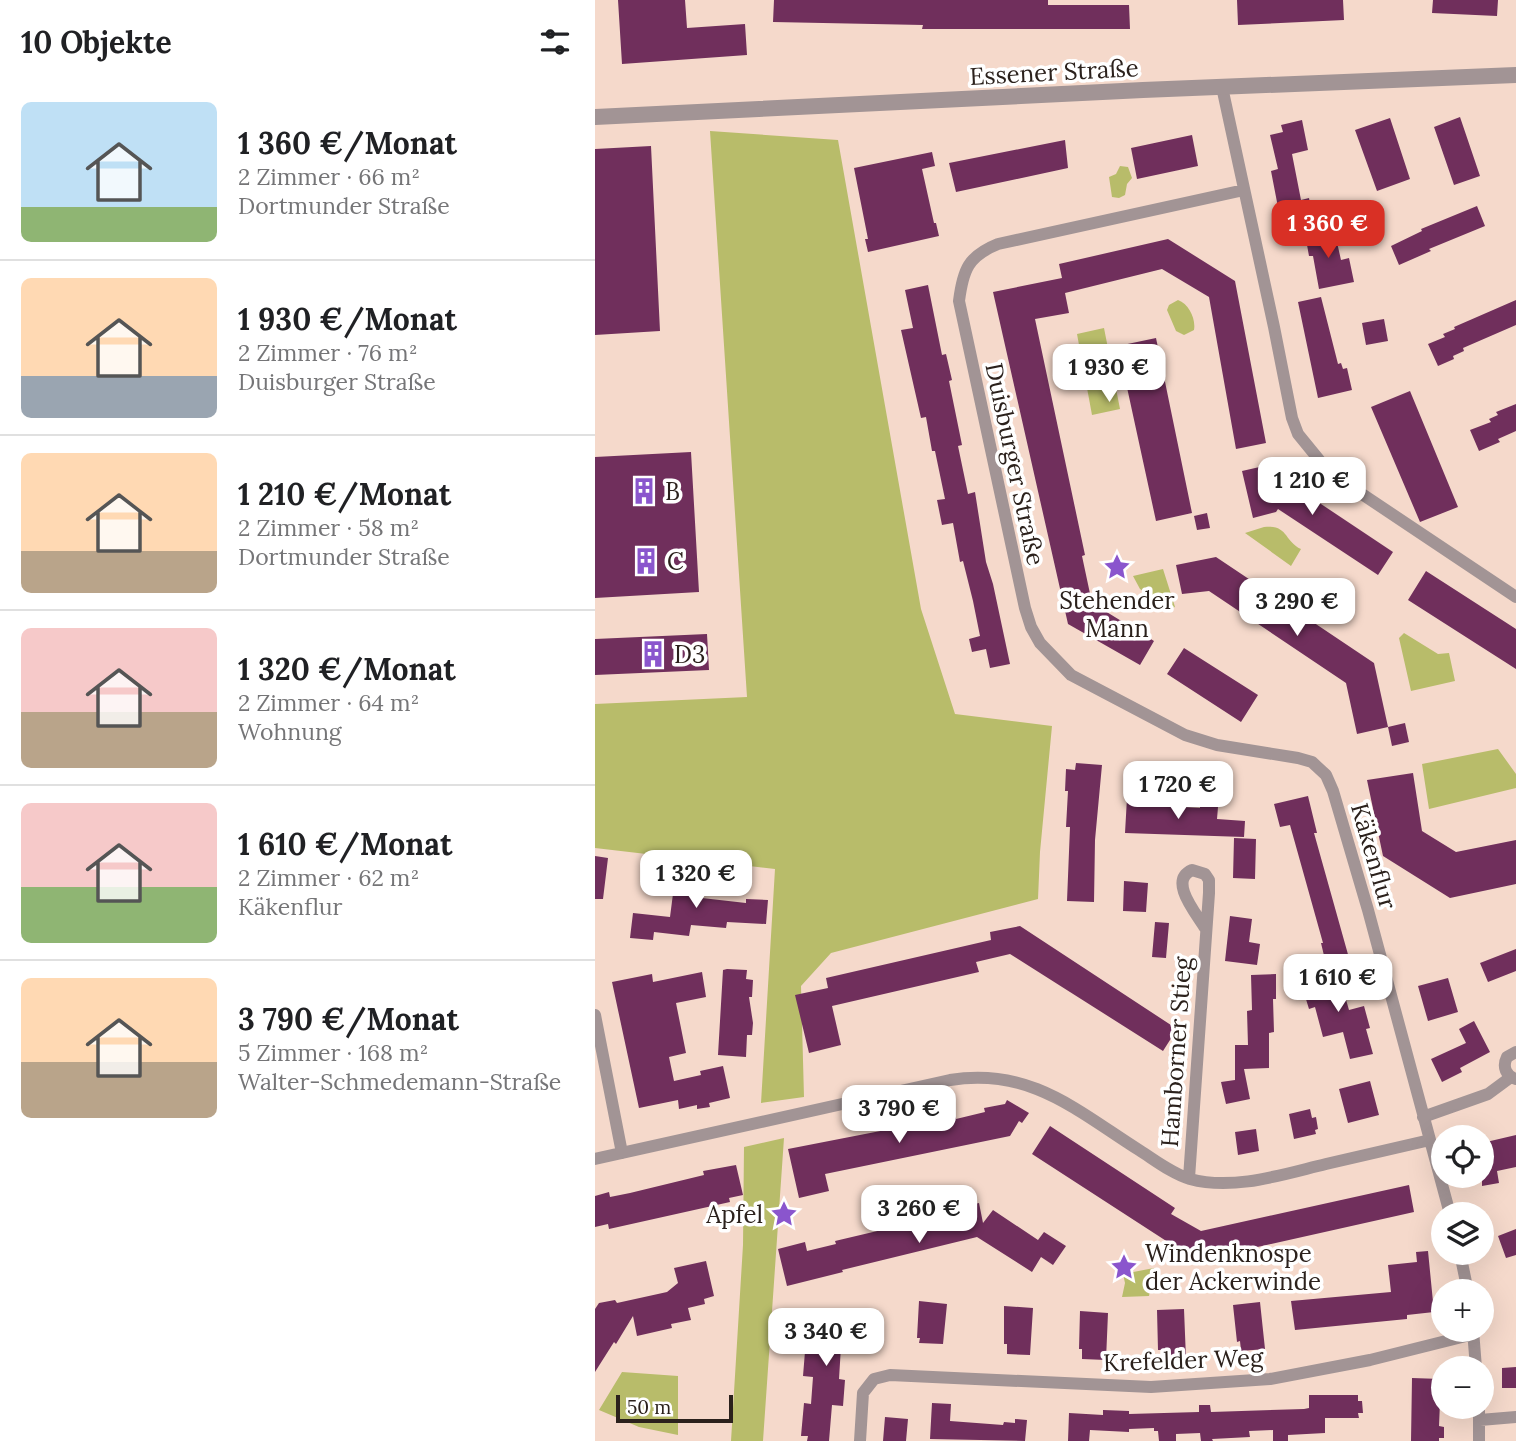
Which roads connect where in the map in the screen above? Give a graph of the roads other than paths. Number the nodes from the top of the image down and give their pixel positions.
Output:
1 (1516, 75) edge
2 (1222, 87) junction
3 (595, 117) edge
4 (1244, 190) junction
5 (1516, 597) edge
6 (1322, 771) joint
7 (1205, 928) dead end
8 (595, 1015) edge
9 (1516, 1052) edge
10 (1513, 1078) edge
11 (1423, 1117) junction
12 (1430, 1140) junction
13 (622, 1153) junction
14 (595, 1159) edge
15 (1189, 1178) junction
16 (1447, 1202) edge
17 (1436, 1342) edge
18 (1494, 1415) edge
19 (1516, 1417) edge
20 (1479, 1419) edge
21 (860, 1441) edge
22 (1479, 1441) edge

1 - 2 street, Essener Straße
2 - 3 street, Essener Straße
2 - 4 street
4 - 5 street
4 - 6 street, Duisburger Straße
6 - 11 street, Käkenflur
7 - 15 street, Hamborner Stieg
8 - 13 street
9 - 10 street
10 - 11 street
11 - 12 street, Käkenflur
12 - 15 street
12 - 16 street, Käkenflur
13 - 14 street
13 - 15 street
17 - 21 street, Krefelder Weg
18 - 19 street
20 - 22 street

